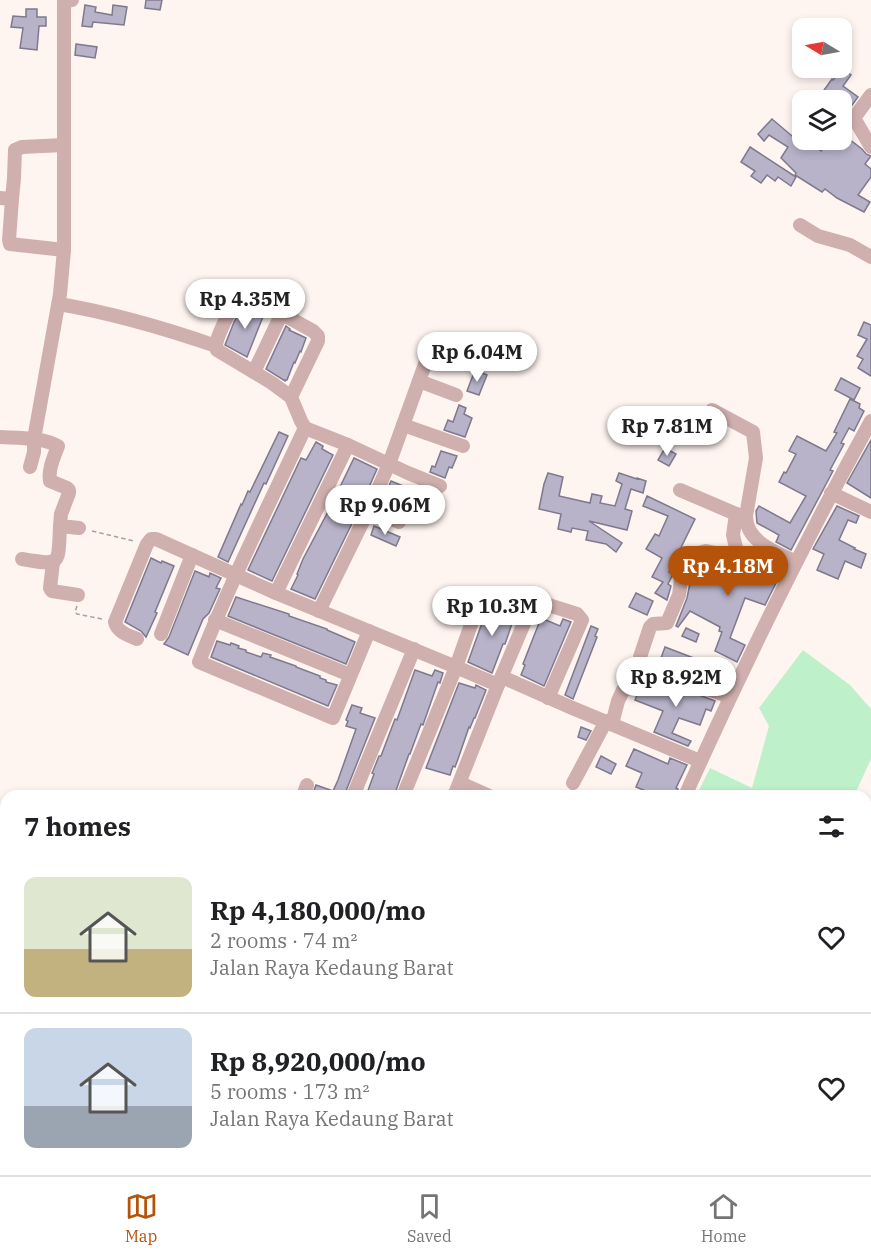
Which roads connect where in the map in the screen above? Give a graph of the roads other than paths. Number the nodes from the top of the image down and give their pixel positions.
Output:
1 (72, 0) edge
2 (871, 95) edge
3 (64, 145) junction
4 (871, 147) edge
5 (6, 199) edge
6 (800, 225) dead end
7 (64, 250) junction
8 (871, 257) edge
9 (58, 304) junction
10 (282, 313) junction
11 (216, 346) junction
12 (485, 358) dead end
13 (254, 372) junction
14 (419, 381) junction
15 (456, 395) dead end
16 (291, 397) junction
17 (712, 410) dead end
18 (871, 422) edge
19 (403, 425) junction
20 (305, 428) junction
21 (0, 437) edge
22 (34, 440) junction
23 (348, 445) junction
24 (463, 446) dead end
25 (389, 464) junction
26 (30, 468) dead end
27 (440, 486) dead end
28 (680, 490) dead end
29 (831, 494) junction
30 (369, 509) junction
31 (871, 512) edge
32 (741, 515) junction
33 (399, 522) dead end
34 (60, 526) junction
35 (79, 528) road end
36 (192, 555) junction
37 (22, 559) dead end
38 (53, 561) junction
39 (796, 562) junction
40 (236, 575) junction
41 (276, 593) junction
42 (78, 595) road end
43 (479, 602) dead end
44 (318, 610) junction
45 (215, 620) junction
46 (369, 631) junction
47 (161, 634) dead end
48 (137, 639) dead end
49 (414, 649) junction
50 (456, 667) junction
51 (350, 675) junction
52 (500, 681) junction
53 (689, 682) dead end
54 (730, 697) junction
55 (548, 698) junction
56 (609, 722) junction
57 (700, 761) junction
58 (460, 783) junction
59 (573, 783) dead end
60 (355, 790) edge
61 (405, 790) edge
62 (457, 790) edge
63 (476, 790) edge
64 (691, 790) edge

1 - 3 street
2 - 4 street
3 - 5 street
3 - 7 street
5 - 7 street
6 - 8 street
7 - 9 street
9 - 11 street
9 - 22 street
10 - 11 street
10 - 13 street
10 - 16 street
11 - 13 street
12 - 14 street
13 - 16 street
14 - 15 street
14 - 19 street
16 - 20 street
17 - 32 street
18 - 29 street
19 - 24 street
19 - 25 street
20 - 23 street
20 - 40 street
21 - 22 street
22 - 26 street
22 - 34 street
23 - 25 street
23 - 41 street
25 - 27 street
25 - 30 street
28 - 32 street
29 - 31 street
29 - 39 street
30 - 33 street
30 - 44 street
32 - 39 street
32 - 56 street
34 - 35 street
34 - 38 street
36 - 40 street
36 - 47 street
36 - 48 street
37 - 38 street
38 - 42 street
39 - 54 street
40 - 41 street
40 - 45 street
41 - 44 street
43 - 50 street
44 - 46 street
45 - 51 street
45 - 51 street
46 - 49 street
46 - 51 street
49 - 50 street
49 - 60 street
50 - 52 street
50 - 61 street
52 - 55 street
52 - 55 street
52 - 58 street
53 - 54 street
54 - 57 street
55 - 56 street
56 - 57 street
56 - 59 street
57 - 64 street
58 - 62 street
58 - 63 street

